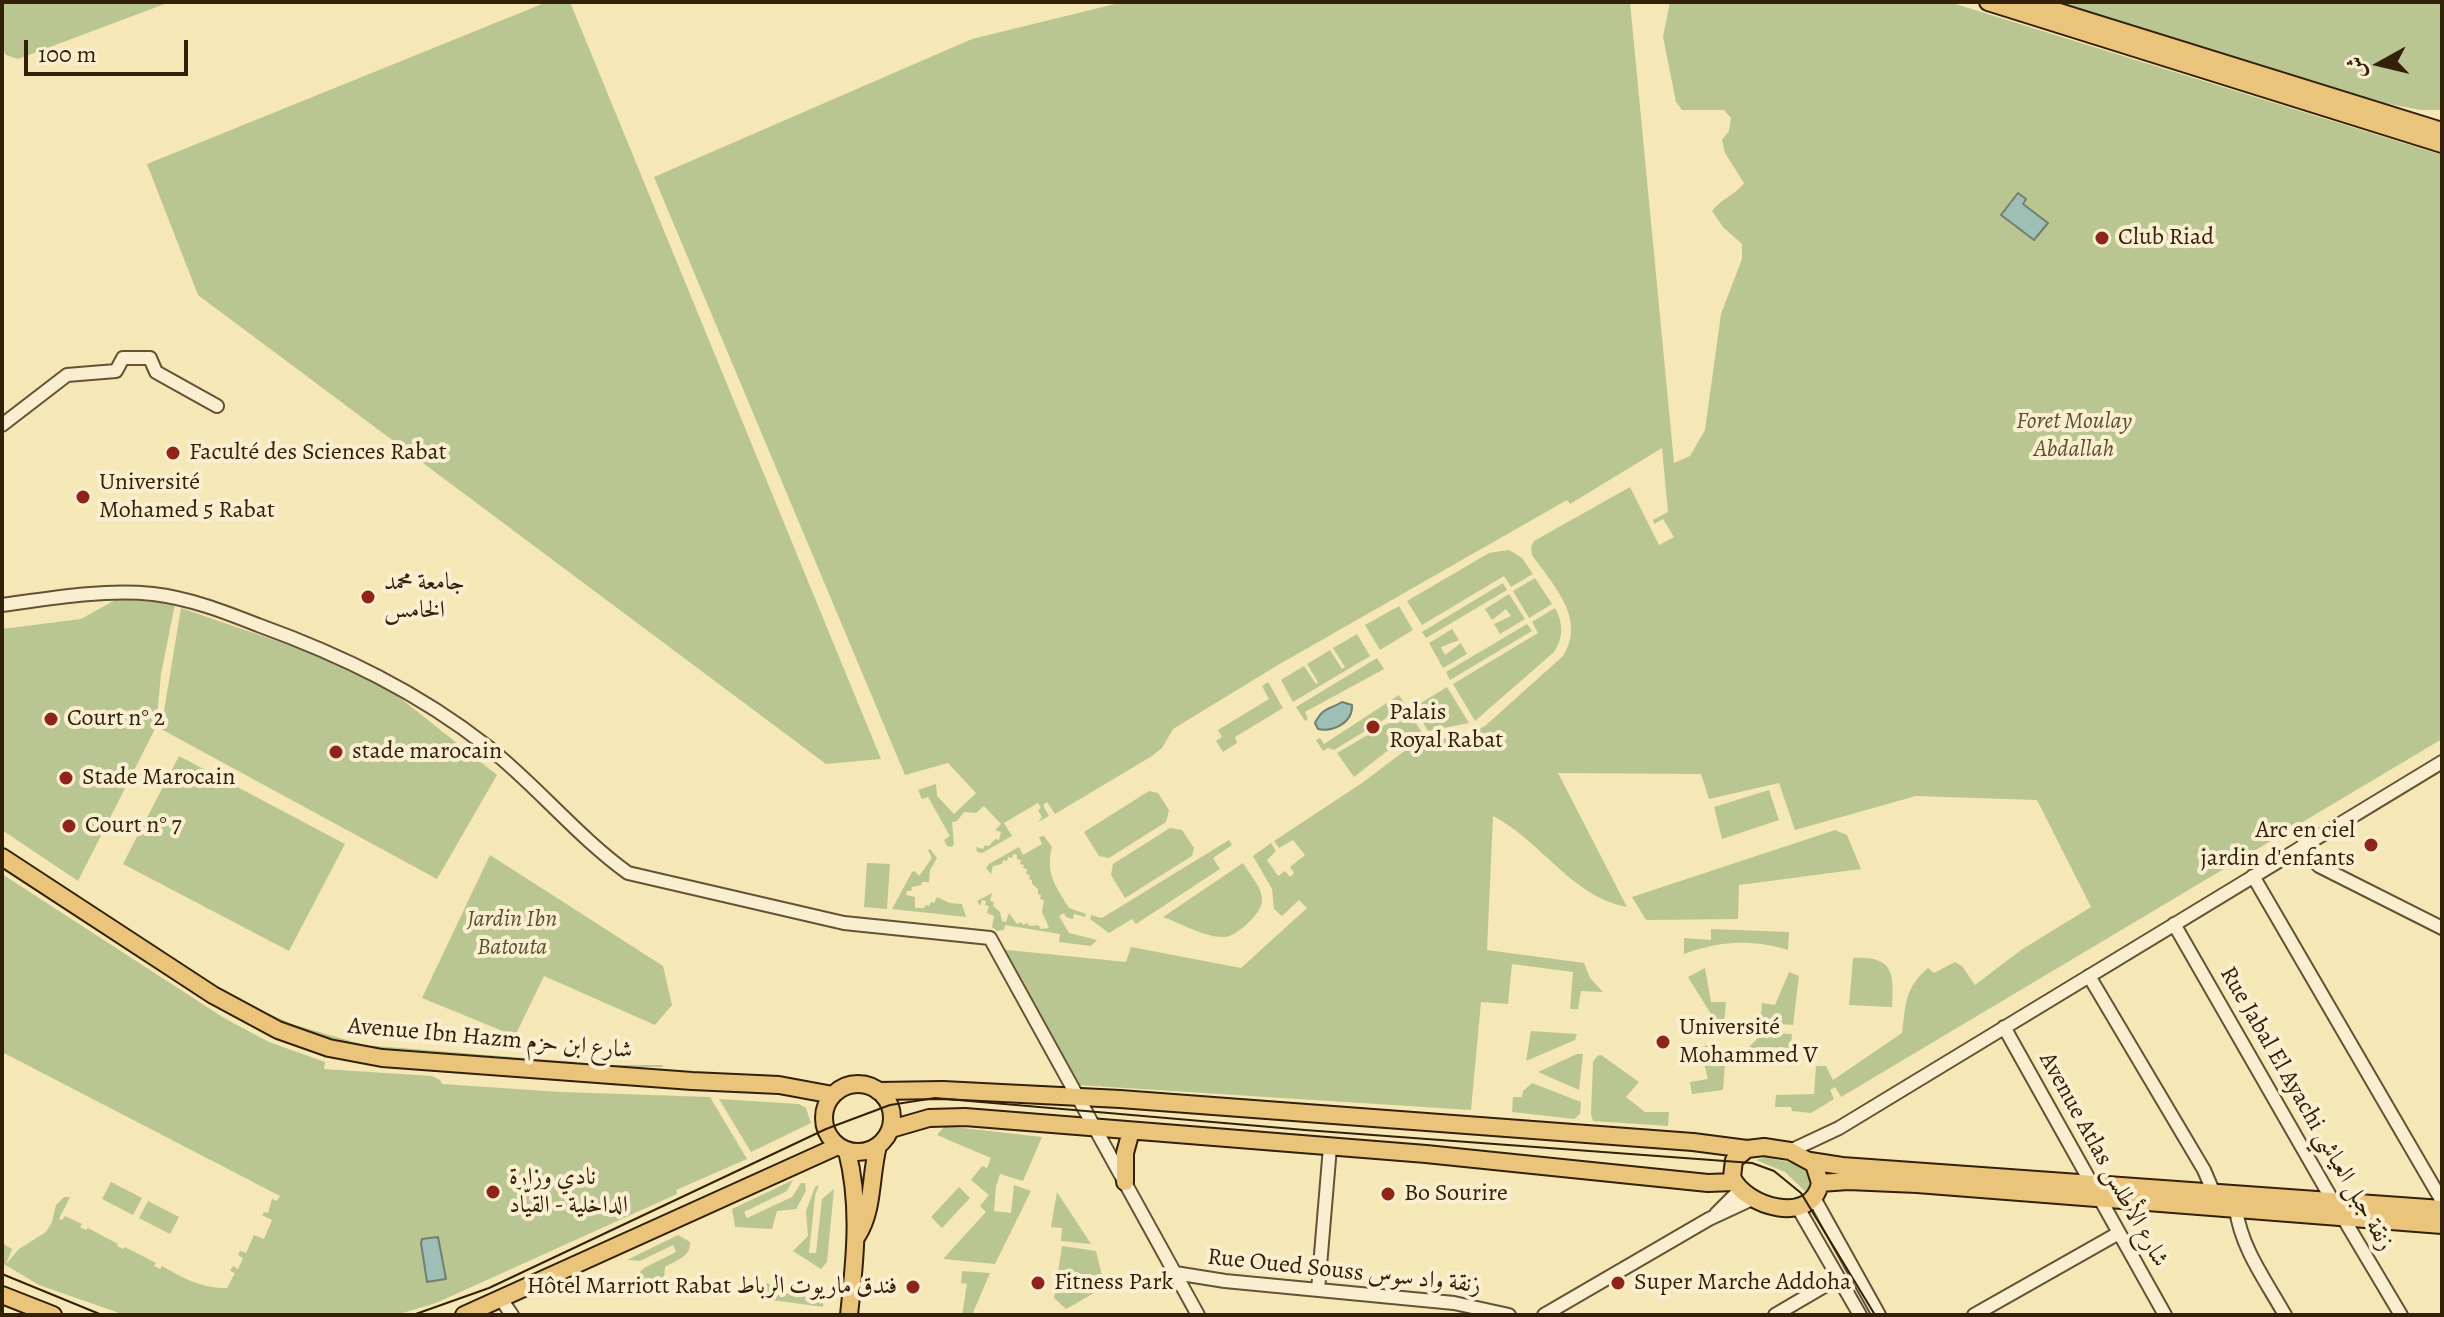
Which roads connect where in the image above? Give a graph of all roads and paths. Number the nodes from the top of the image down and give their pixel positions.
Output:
1 (1988, 2) edge
2 (2027, 2) edge
3 (2442, 123) edge
4 (2423, 125) junction
5 (2442, 131) edge
6 (2442, 144) edge
7 (217, 406) dead end
8 (2, 425) edge
9 (2, 605) edge
10 (2442, 762) edge
11 (2302, 846) junction
12 (2, 857) edge
13 (2253, 876) junction
14 (2174, 924) junction
15 (2442, 928) edge
16 (2089, 976) junction
17 (2004, 1027) junction
18 (878, 1091) junction
19 (833, 1095) junction
20 (1078, 1097) junction
21 (891, 1129) junction
22 (1096, 1129) junction
23 (1131, 1131) junction
24 (878, 1146) junction
25 (1330, 1147) junction
26 (842, 1148) junction
27 (1747, 1149) junction
28 (1802, 1156) junction
29 (1125, 1182) junction
30 (1742, 1190) junction
31 (1817, 1190) junction
32 (2094, 1191) junction
33 (2217, 1200) junction
34 (2333, 1200) junction
35 (2442, 1201) edge
36 (1797, 1206) junction
37 (2236, 1209) junction
38 (2442, 1209) edge
39 (2344, 1217) junction
40 (2442, 1225) edge
41 (2117, 1234) junction
42 (857, 1236) junction
43 (1175, 1273) junction
44 (1838, 1278) junction
45 (1318, 1290) junction
46 (2, 1295) edge
47 (501, 1299) junction
48 (53, 1315) edge
49 (464, 1315) edge
50 (512, 1315) edge
51 (849, 1315) edge
52 (1198, 1315) edge
53 (1509, 1315) edge
54 (1544, 1315) edge
55 (1775, 1315) edge
56 (1860, 1315) edge
57 (1879, 1315) edge
58 (1974, 1315) edge
59 (2165, 1315) edge
60 (2285, 1315) edge
61 (2401, 1315) edge

1 - 6 main road
2 - 4 main road
3 - 4 main road
4 - 5 main road
7 - 8 street
9 - 20 street
10 - 11 street
11 - 13 street
11 - 15 street
12 - 19 main road, Avenue Ibn Hazm شارع ابن حزم
13 - 14 street
13 - 35 street
14 - 16 street
14 - 34 street, Rue Jabal El Ayachi زنقة جبل العياشي
16 - 17 street
16 - 33 street
17 - 28 street
17 - 32 street, Avenue Atlas شارع الأطلس
18 - 19 main road
18 - 20 main road
18 - 21 main road
19 - 26 main road
20 - 22 street
20 - 27 main road
21 - 22 main road
21 - 24 main road
22 - 23 main road
22 - 29 street
23 - 25 main road
23 - 29 main road
24 - 26 main road
24 - 42 main road
25 - 30 main road
25 - 45 street
26 - 42 main road
26 - 47 main road
27 - 28 main road
27 - 30 main road
28 - 31 main road
28 - 32 main road
29 - 43 street
30 - 36 main road
30 - 54 street
31 - 32 main road
31 - 36 main road
31 - 57 street
32 - 33 main road
32 - 41 street, Avenue Atlas شارع الأطلس
33 - 34 main road
33 - 37 main road
34 - 38 main road
34 - 39 street, Rue Jabal El Ayachi زنقة جبل العياشي
36 - 44 street
37 - 39 main road
37 - 60 street
39 - 40 main road
39 - 61 street, Rue Jabal El Ayachi زنقة جبل العياشي
41 - 58 street
41 - 59 street, Avenue Atlas شارع الأطلس
42 - 51 main road
43 - 45 street, Rue Oued Souss زنقة واد سوس
43 - 52 street
44 - 55 street
44 - 56 street
45 - 53 street, Rue Oued Souss زنقة واد سوس
46 - 48 main road
47 - 49 main road
47 - 50 street

